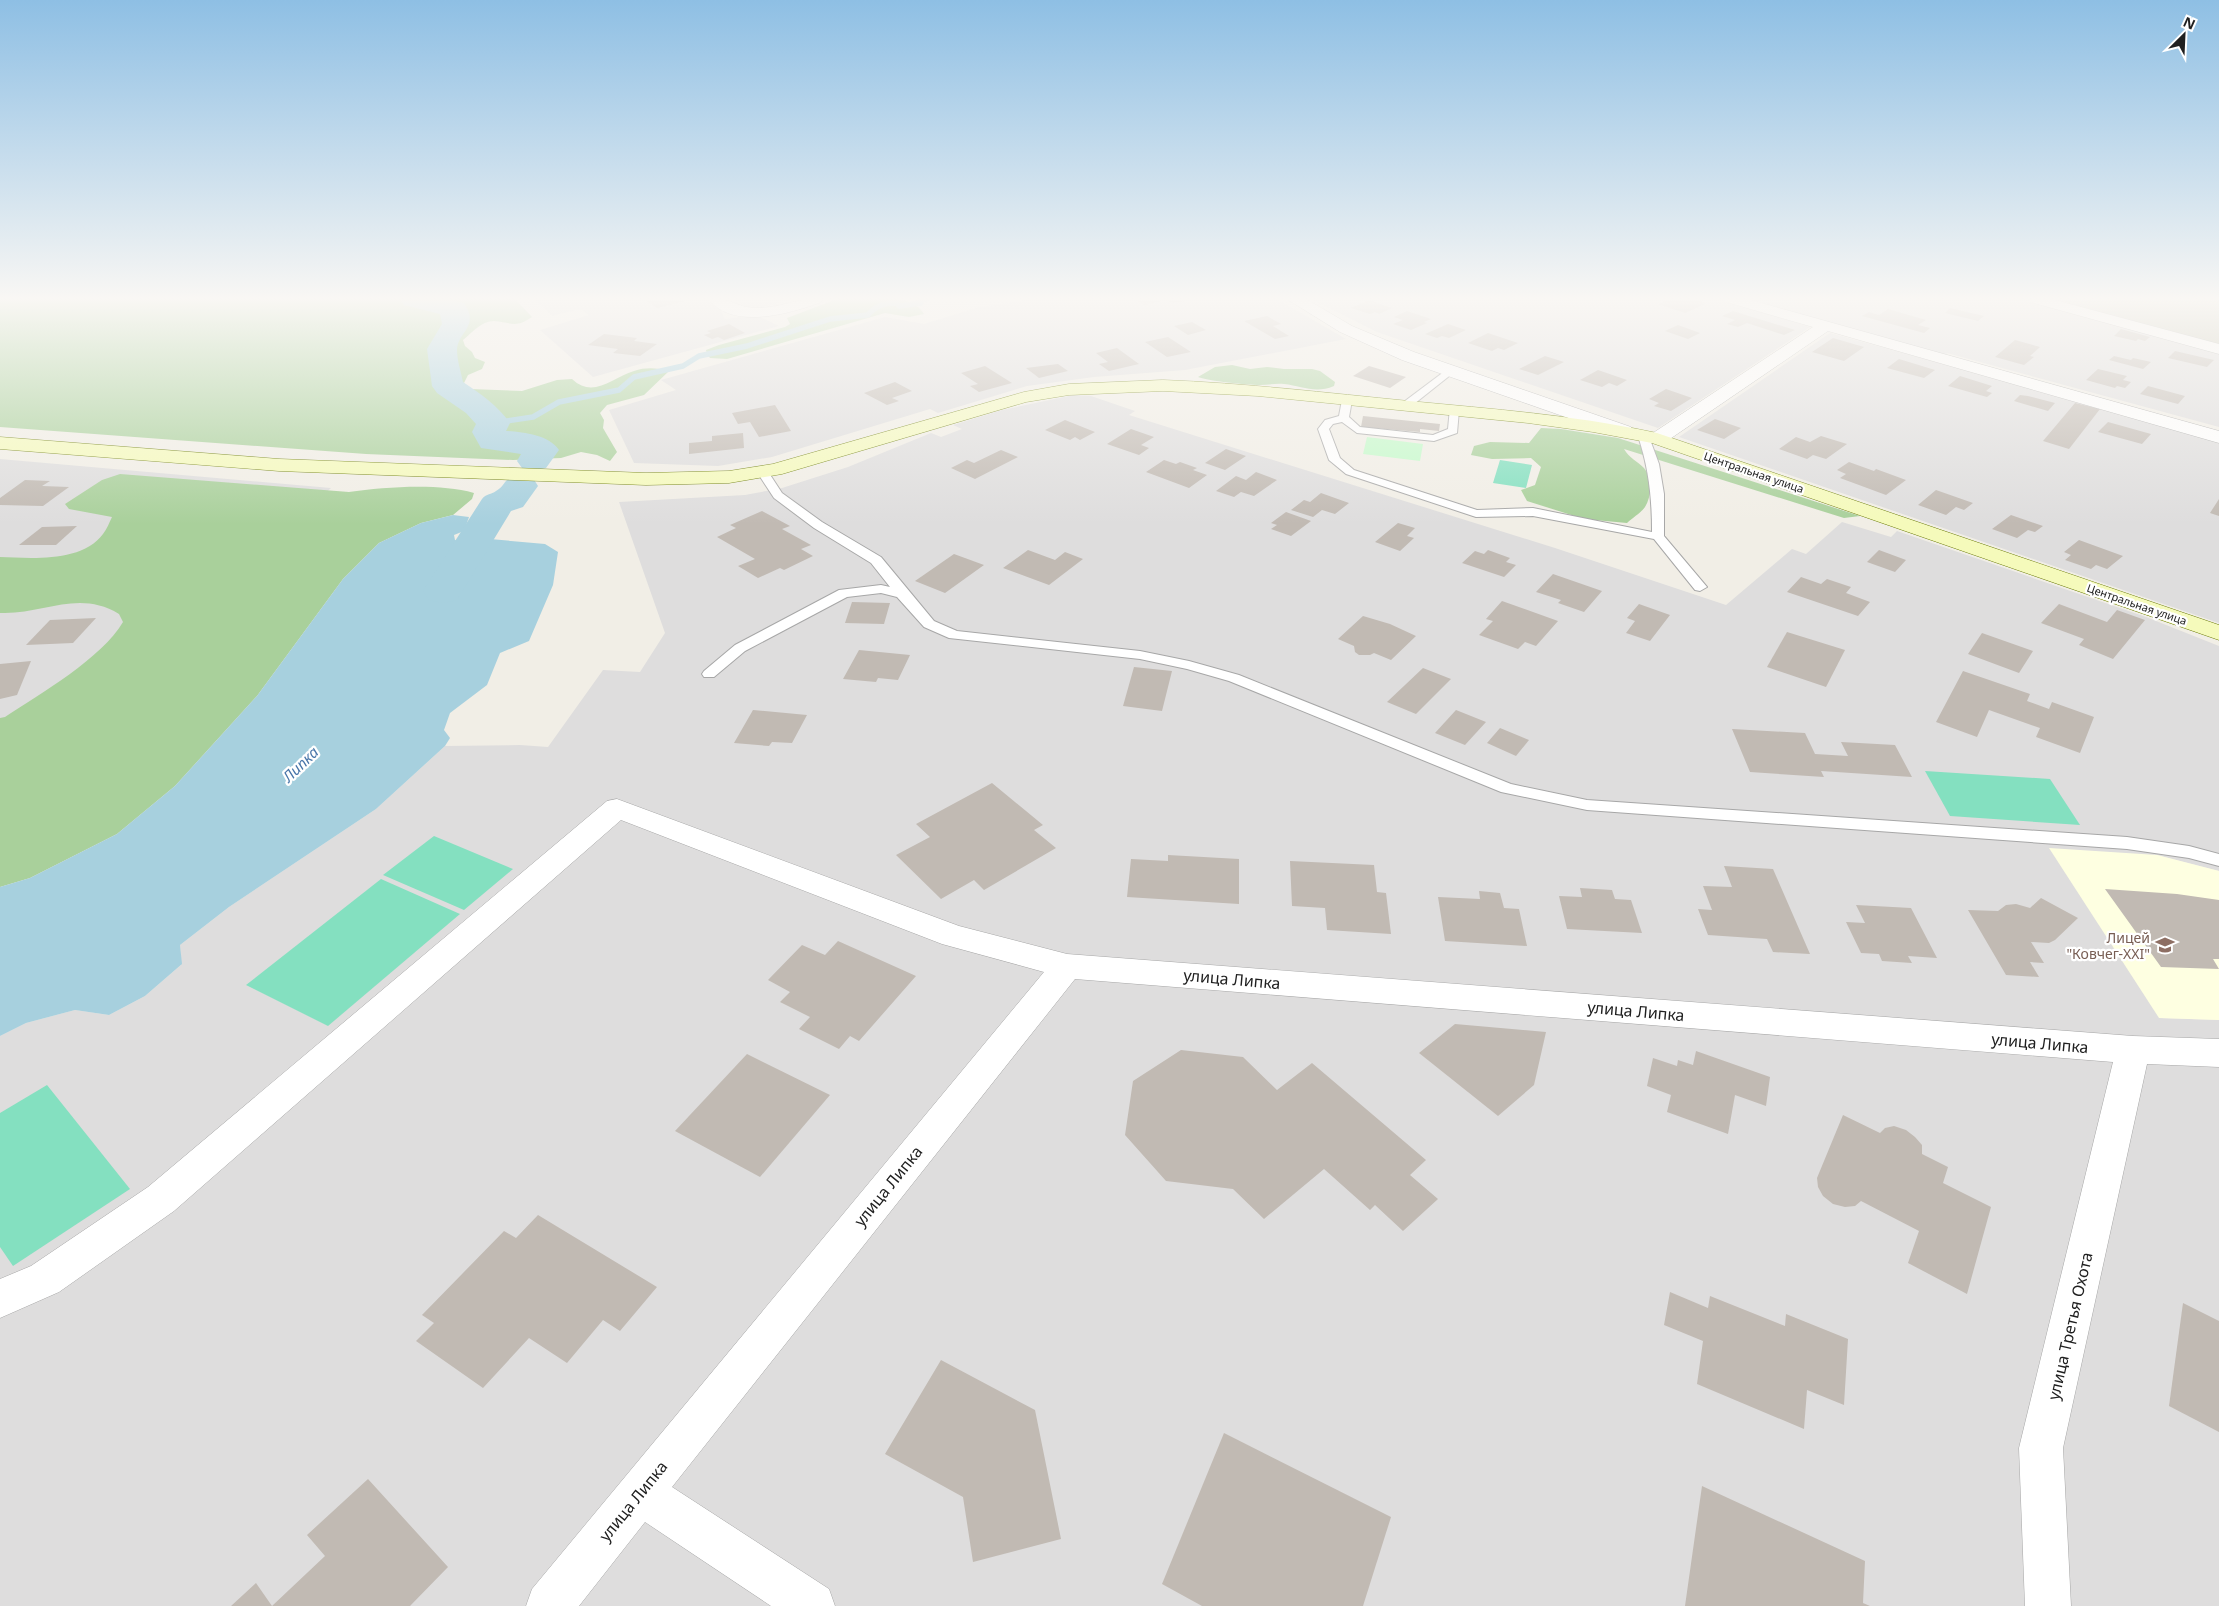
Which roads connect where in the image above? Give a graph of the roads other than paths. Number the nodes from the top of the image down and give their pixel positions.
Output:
1 (1445, 374) edge
2 (1458, 374) edge
3 (1750, 374) edge
4 (1995, 374) edge
5 (1405, 406) junction
6 (1346, 409) junction
7 (1454, 410) junction
8 (1624, 431) junction
9 (2219, 437) edge
10 (1651, 438) junction
11 (0, 443) edge
12 (763, 472) junction
13 (1658, 536) junction
14 (1700, 587) dead end
15 (902, 594) junction
16 (2219, 633) edge
17 (710, 674) dead end
18 (2219, 860) edge
19 (1067, 966) junction
20 (2133, 1050) junction
21 (2219, 1053) edge
22 (0, 1299) edge
23 (640, 1492) junction
24 (549, 1606) edge
25 (812, 1606) edge
26 (2048, 1606) edge

1 - 5 lane
2 - 8 street, Центральная улица
3 - 10 street
4 - 9 street
5 - 6 street
5 - 7 street
6 - 7 lane
6 - 12 street
6 - 13 lane
7 - 8 street
8 - 10 street, Центральная улица
10 - 13 lane
10 - 16 street, Центральная улица
11 - 12 street
12 - 15 lane
13 - 14 lane
15 - 17 lane
15 - 18 lane
19 - 20 street, улица Липка
19 - 22 street
19 - 23 street, улица Липка
20 - 21 street, улица Липка
20 - 26 street, улица Третья Охота
23 - 24 street, улица Липка
23 - 25 street

